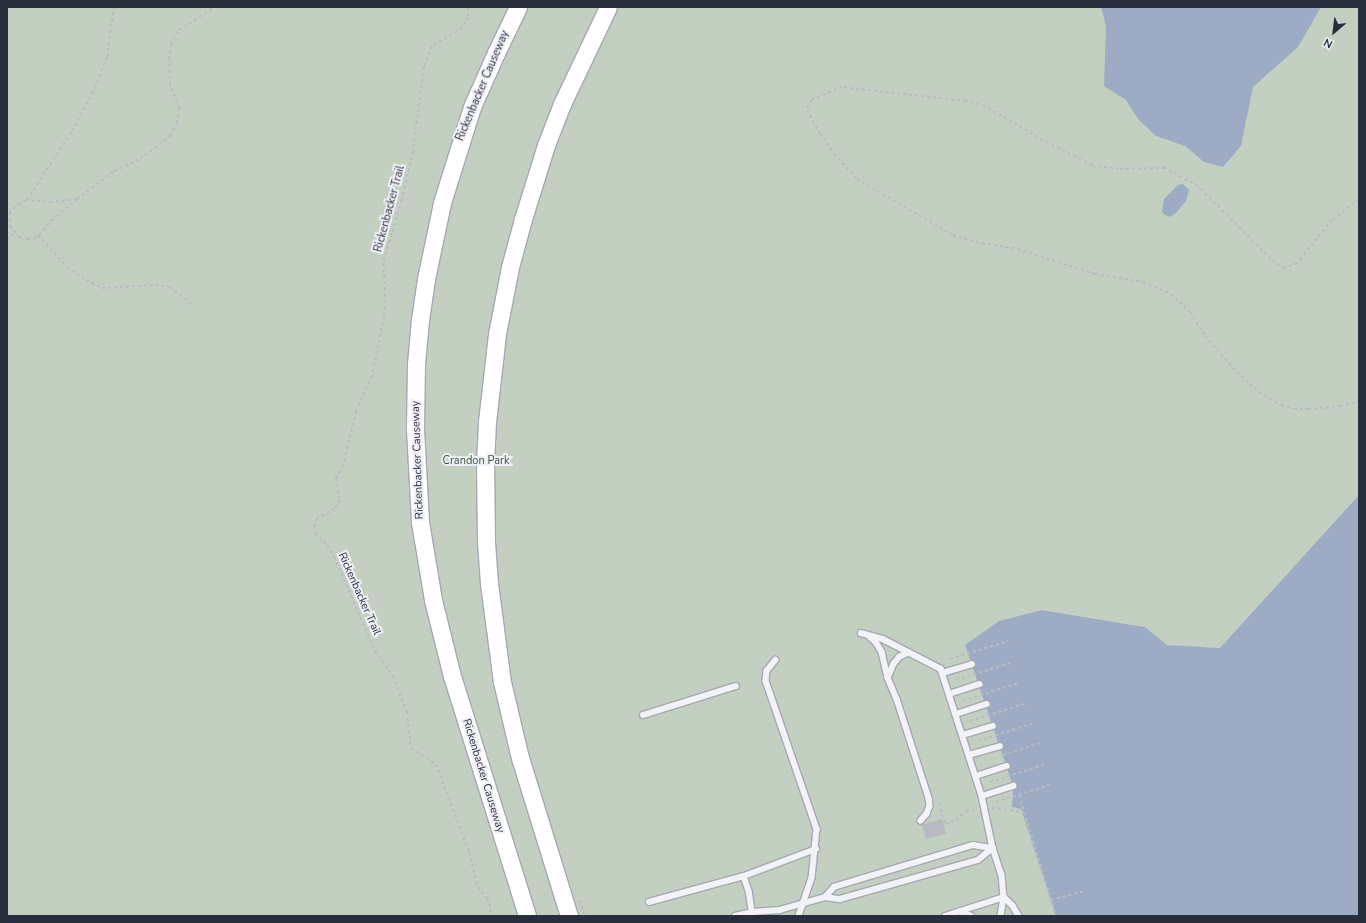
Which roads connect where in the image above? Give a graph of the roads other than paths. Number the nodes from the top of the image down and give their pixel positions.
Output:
1 (518, 7) edge
2 (608, 7) edge
3 (909, 653) junction
4 (776, 660) dead end
5 (972, 664) dead end
6 (943, 674) junction
7 (888, 678) junction
8 (979, 684) dead end
9 (736, 686) dead end
10 (949, 694) junction
11 (986, 704) dead end
12 (956, 714) junction
13 (643, 715) dead end
14 (993, 726) dead end
15 (963, 736) junction
16 (1000, 746) dead end
17 (969, 755) junction
18 (1006, 766) dead end
19 (976, 776) junction
20 (1013, 786) dead end
21 (982, 796) junction
22 (921, 821) dead end
23 (993, 848) junction
24 (816, 849) junction
25 (744, 876) junction
26 (825, 897) junction
27 (1004, 898) junction
28 (649, 902) dead end
29 (802, 902) junction
30 (960, 911) junction
31 (753, 914) edge
32 (527, 916) edge
33 (569, 916) edge
34 (735, 916) edge
35 (799, 916) edge
36 (945, 916) edge
37 (971, 916) edge
38 (1001, 916) edge
39 (1019, 916) edge

1 - 32 main road, Rickenbacker Causeway
2 - 33 main road
3 - 6 lane
3 - 7 lane
3 - 7 lane
4 - 24 lane
5 - 6 lane
6 - 10 lane
7 - 22 lane
8 - 10 lane
9 - 13 lane
10 - 12 lane
11 - 12 lane
12 - 15 lane
14 - 15 lane
15 - 17 lane
16 - 17 lane
17 - 19 lane
18 - 19 lane
19 - 21 lane
20 - 21 lane
21 - 23 lane
23 - 26 lane
23 - 26 lane
23 - 27 lane
24 - 25 lane
24 - 29 lane
25 - 28 lane
25 - 31 lane
26 - 29 lane
27 - 30 lane
27 - 38 lane
27 - 39 lane
29 - 31 lane
29 - 35 lane
30 - 36 lane
30 - 37 lane
31 - 34 lane

